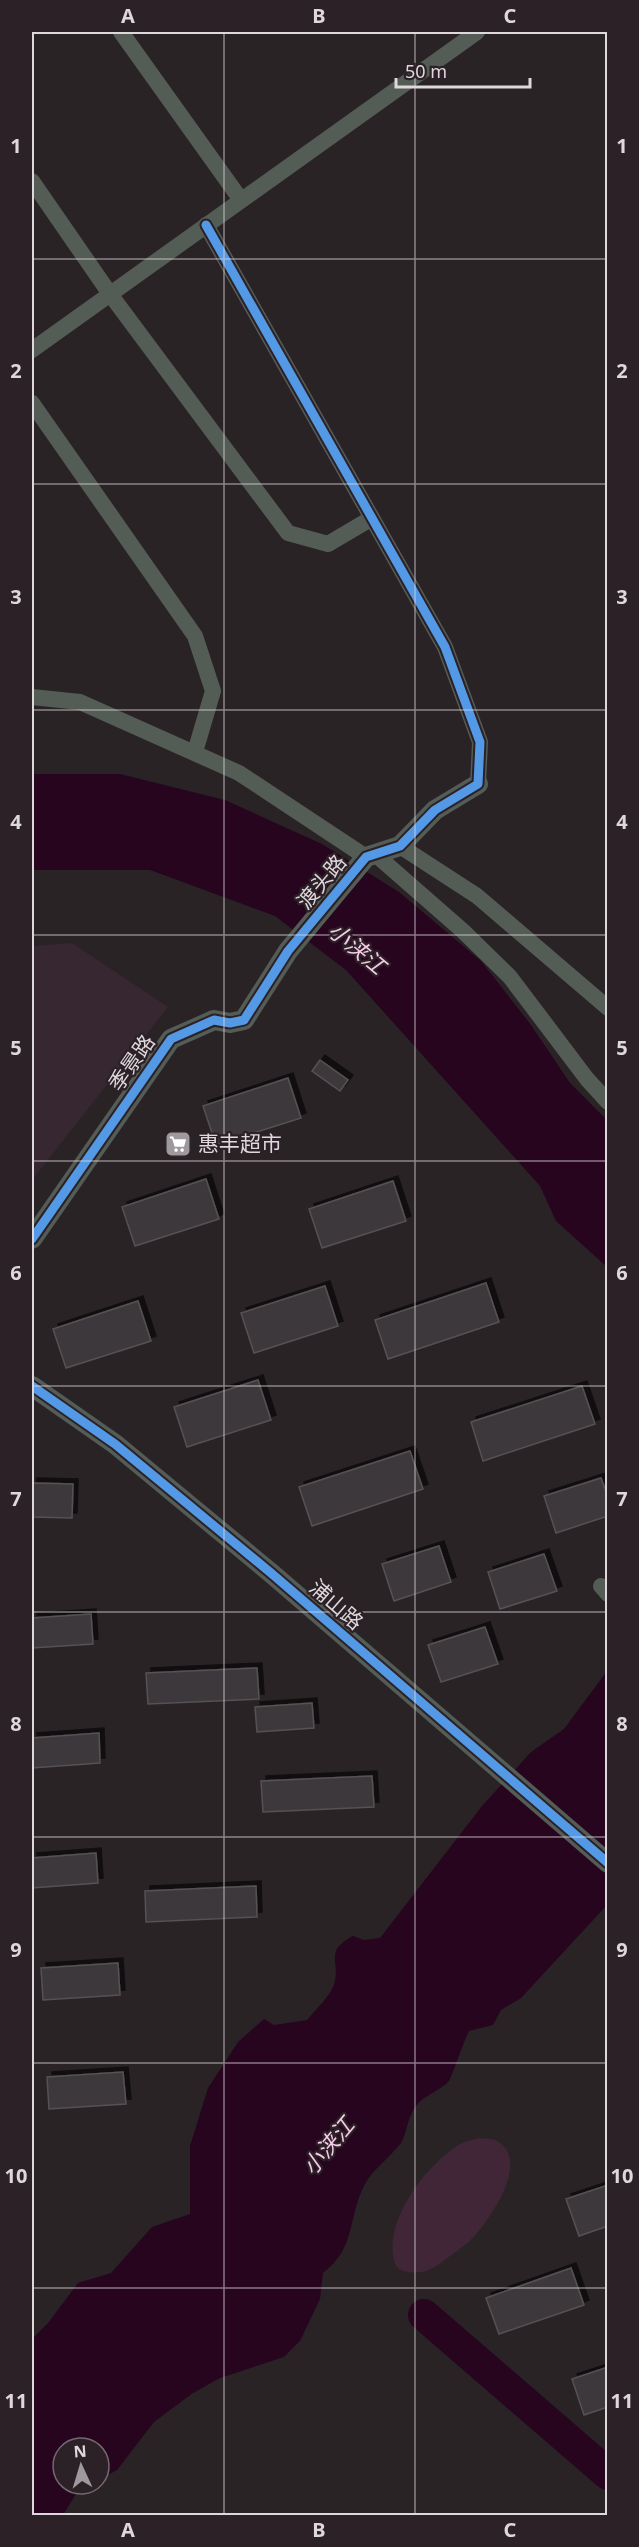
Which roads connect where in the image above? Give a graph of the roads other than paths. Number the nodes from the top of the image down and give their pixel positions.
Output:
1 (121, 32) edge
2 (477, 32) edge
3 (32, 181) edge
4 (241, 200) junction
5 (206, 225) junction
6 (110, 294) junction
7 (32, 350) edge
8 (32, 403) edge
9 (372, 518) junction
10 (32, 698) edge
11 (195, 752) junction
12 (478, 784) joint
13 (400, 846) junction
14 (371, 856) junction
15 (288, 951) joint
16 (608, 1008) edge
17 (608, 1102) edge
18 (32, 1239) edge
19 (32, 1386) edge
20 (608, 1863) edge

1 - 4 street
2 - 4 street
3 - 6 street
4 - 5 street
5 - 6 street
5 - 9 street
6 - 7 street
6 - 9 street
8 - 11 street
9 - 12 street
10 - 11 street
11 - 14 street
12 - 13 street, 渡头路
13 - 14 street, 渡头路
13 - 16 street
14 - 15 street, 渡头路
14 - 17 street
15 - 18 street, 季景路
19 - 20 street, 浦山路

